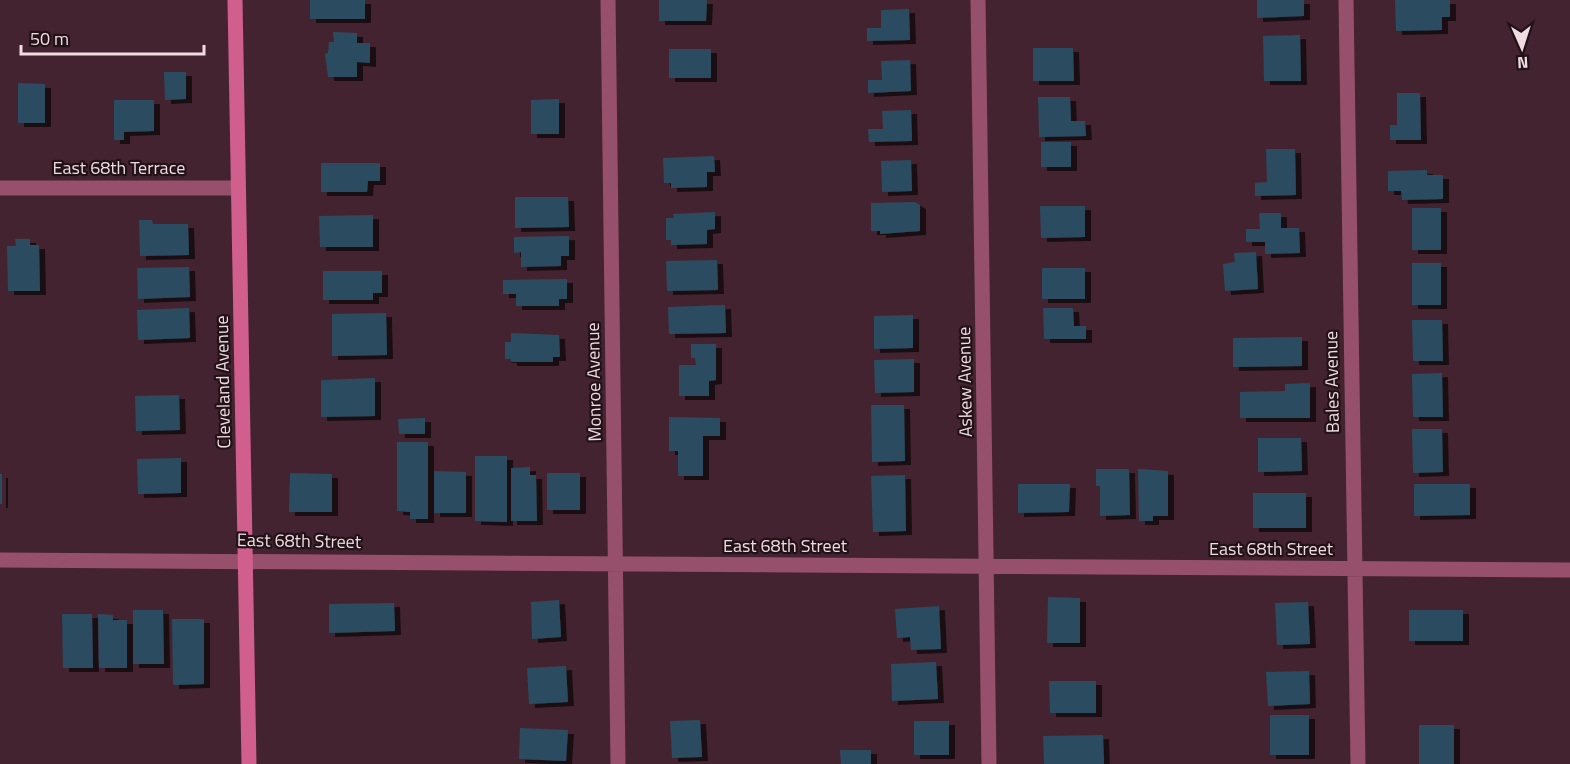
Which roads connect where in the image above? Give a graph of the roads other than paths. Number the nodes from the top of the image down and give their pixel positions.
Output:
1 (235, 0) edge
2 (608, 0) edge
3 (978, 0) edge
4 (1346, 0) edge
5 (0, 188) edge
6 (238, 188) junction
7 (0, 560) edge
8 (247, 560) junction
9 (615, 564) junction
10 (987, 566) junction
11 (1355, 568) junction
12 (1570, 570) edge
13 (249, 764) edge
14 (618, 764) edge
15 (989, 764) edge
16 (1358, 764) edge

1 - 6 main road, Cleveland Avenue
2 - 9 street, Monroe Avenue
3 - 10 street, Askew Avenue
4 - 11 street, Bales Avenue
5 - 6 street, East 68th Terrace
6 - 8 main road, Cleveland Avenue
7 - 8 street, East 68th Street
8 - 9 street, East 68th Street
8 - 13 main road, Cleveland Avenue
9 - 10 street, East 68th Street
9 - 14 street, Monroe Avenue
10 - 11 street, East 68th Street
10 - 15 street, Askew Avenue
11 - 12 street, East 68th Street
11 - 16 street, Bales Avenue

